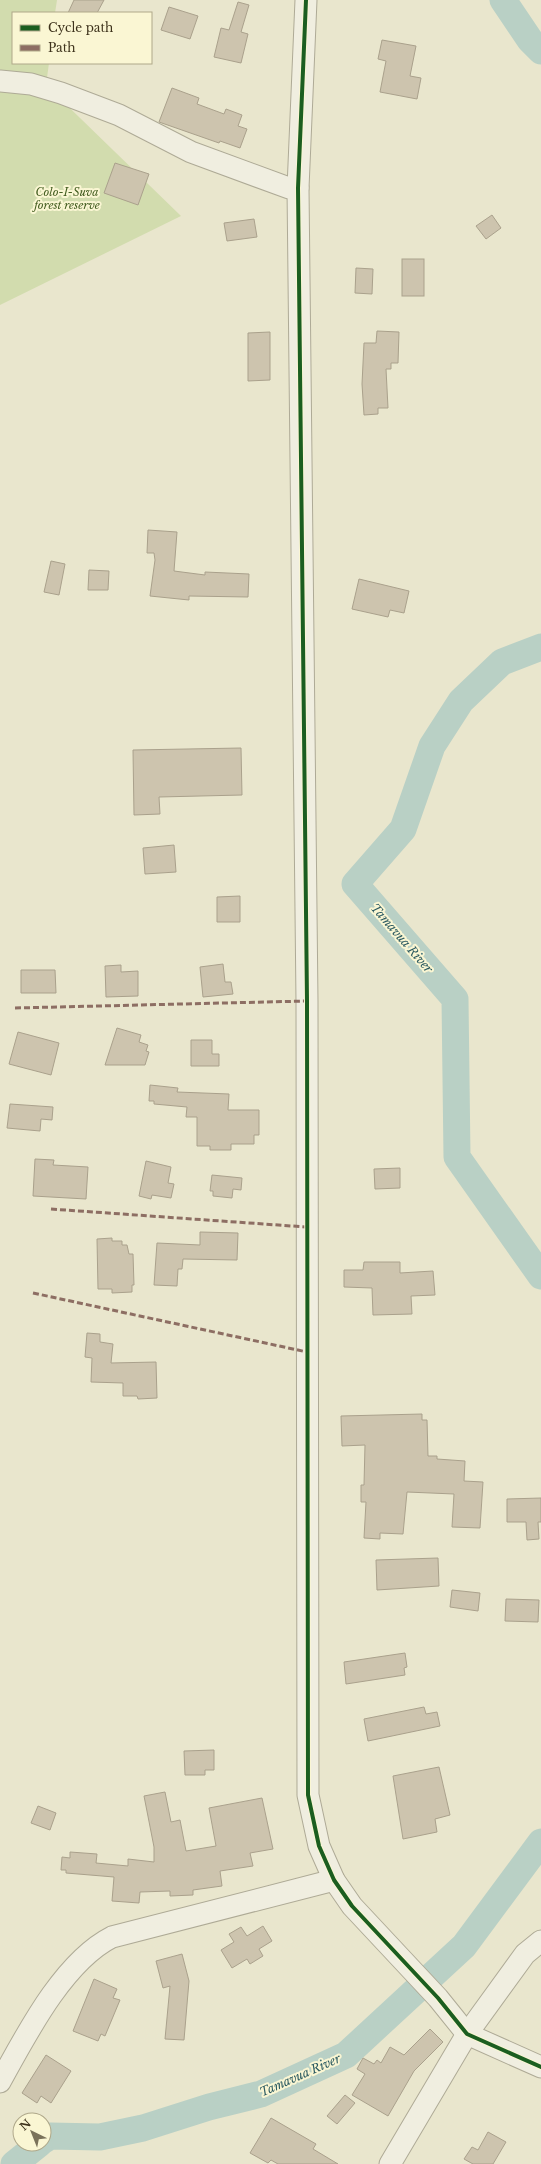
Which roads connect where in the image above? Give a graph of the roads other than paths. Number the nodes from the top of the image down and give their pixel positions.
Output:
1 (306, 0) edge
2 (0, 81) edge
3 (298, 188) junction
4 (334, 1880) junction
5 (541, 1941) edge
6 (467, 2034) junction
7 (541, 2067) edge
8 (0, 2082) edge
9 (390, 2164) edge

1 - 3 street
2 - 3 street
3 - 4 street
4 - 6 street
4 - 8 street
5 - 6 street
6 - 7 street
6 - 9 street

